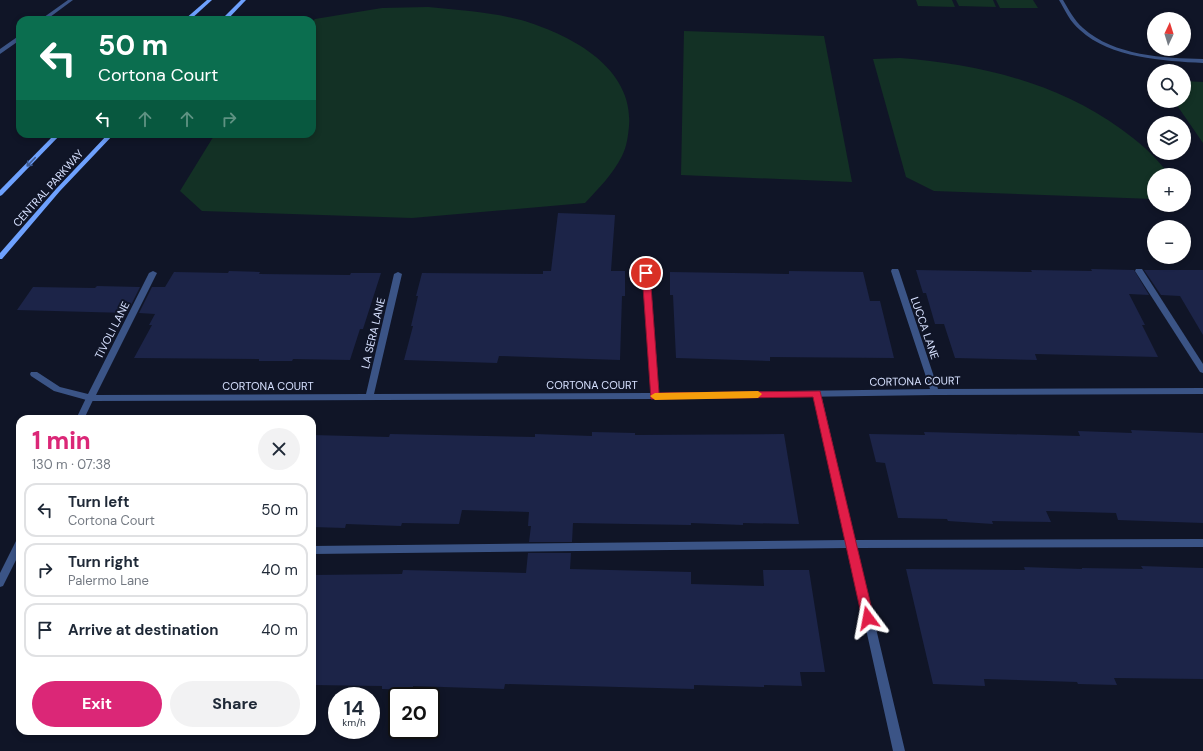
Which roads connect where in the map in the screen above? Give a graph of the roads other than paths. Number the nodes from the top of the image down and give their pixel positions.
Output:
1 (71, 0) edge
2 (210, 0) edge
3 (244, 0) edge
4 (1061, 0) edge
5 (49, 16) edge
6 (192, 16) edge
7 (228, 16) edge
8 (16, 40) edge
9 (0, 52) edge
10 (1203, 61) edge
11 (54, 138) edge
12 (108, 138) edge
13 (0, 194) edge
14 (0, 257) edge
15 (895, 271) dead end
16 (1139, 271) dead end
17 (153, 273) dead end
18 (646, 273) dead end
19 (398, 274) dead end
20 (1203, 370) edge
21 (34, 374) dead end
22 (1203, 391) edge
23 (935, 392) junction
24 (817, 394) junction
25 (655, 396) junction
26 (369, 397) junction
27 (90, 398) junction
28 (82, 415) edge
29 (1203, 542) edge
30 (851, 544) junction
31 (316, 550) edge
32 (16, 554) edge
33 (0, 583) edge
34 (899, 751) edge

1 - 5 street
2 - 6 main road
3 - 7 main road
4 - 10 street
8 - 9 street
11 -> 13 main road
12 - 14 main road, CENTRAL PARKWAY
15 - 23 street, LUCCA LANE
16 - 20 street
17 - 27 street, TIVOLI LANE
18 - 25 street
19 - 26 street, LA SERA LANE
21 - 27 street, CORTONA COURT
22 - 23 street, CORTONA COURT
23 - 24 street, CORTONA COURT
24 - 25 street, CORTONA COURT
24 - 30 street
25 - 26 street, CORTONA COURT
26 - 27 street, CORTONA COURT
27 - 28 street, TIVOLI LANE
29 - 30 street
30 - 31 street
30 - 34 street
32 - 33 street

